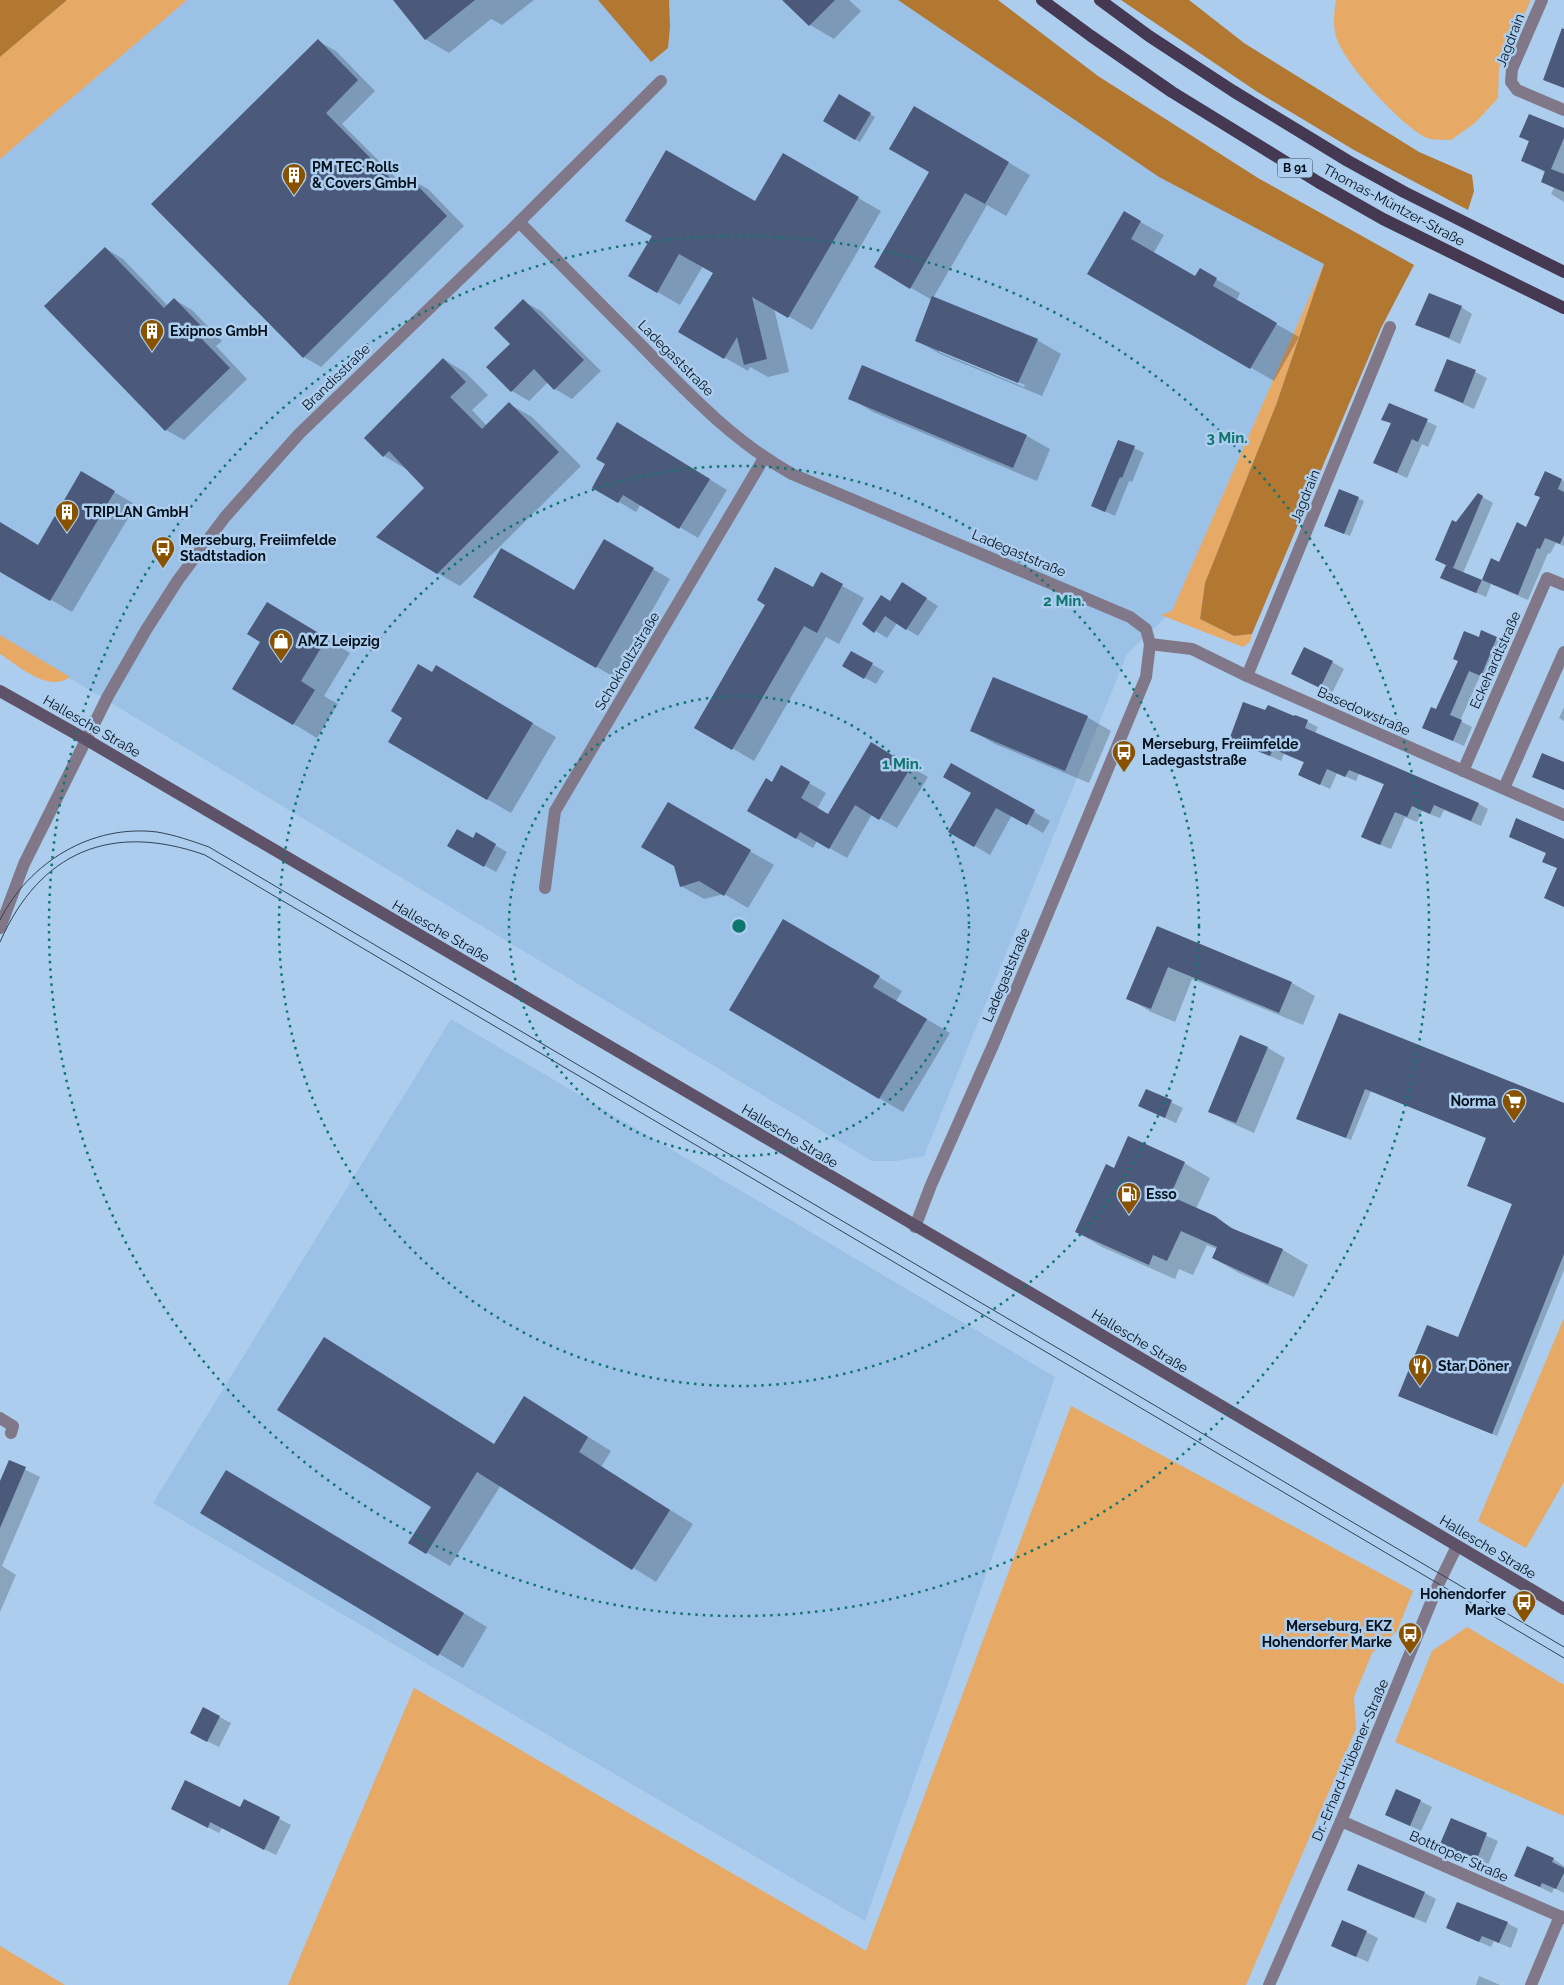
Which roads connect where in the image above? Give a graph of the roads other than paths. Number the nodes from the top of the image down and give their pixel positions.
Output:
1 (1042, 0) edge
2 (1100, 0) edge
3 (1542, 0) edge
4 (662, 81) dead end
5 (1564, 110) edge
6 (519, 222) junction
7 (1564, 272) edge
8 (1564, 308) edge
9 (1390, 327) dead end
10 (764, 458) junction
11 (1564, 585) edge
12 (1150, 644) junction
13 (1564, 652) edge
14 (1247, 676) junction
15 (0, 691) edge
16 (87, 740) junction
17 (1463, 770) junction
18 (1504, 788) junction
19 (1564, 814) edge
20 (545, 888) dead end
21 (0, 928) edge
22 (915, 1227) junction
23 (0, 1418) edge
24 (12, 1430) dead end
25 (1457, 1546) junction
26 (1564, 1609) edge
27 (1341, 1821) junction
28 (1562, 1917) edge
29 (1269, 1985) edge
30 (1531, 1985) edge

1 - 8 main road, Thomas-Müntzer-Straße / B 91
2 - 7 main road, Thomas-Müntzer-Straße / B 91
3 - 5 street, Jagdrain
4 - 6 street, Brandisstraße
6 - 10 street, Ladegaststraße
6 - 16 street, Brandisstraße
9 - 14 street, Jagdrain
10 - 12 street, Ladegaststraße
10 - 20 street, Schokholtzstraße
11 - 17 street, Eckehardtstraße
12 - 14 street, Basedowstraße
12 - 22 street, Ladegaststraße
13 - 18 street
14 - 17 street, Basedowstraße
15 - 16 street, Hallesche Straße
16 - 21 street, Brandisstraße
16 - 22 street, Hallesche Straße
17 - 18 street, Basedowstraße
18 - 19 street, Basedowstraße
22 - 25 street, Hallesche Straße
23 - 24 street
25 - 26 street, Hallesche Straße
25 - 27 street, Dr.-Erhard-Hübener-Straße
27 - 28 street, Bottroper Straße
27 - 29 street, Dr.-Erhard-Hübener-Straße
28 - 30 street

